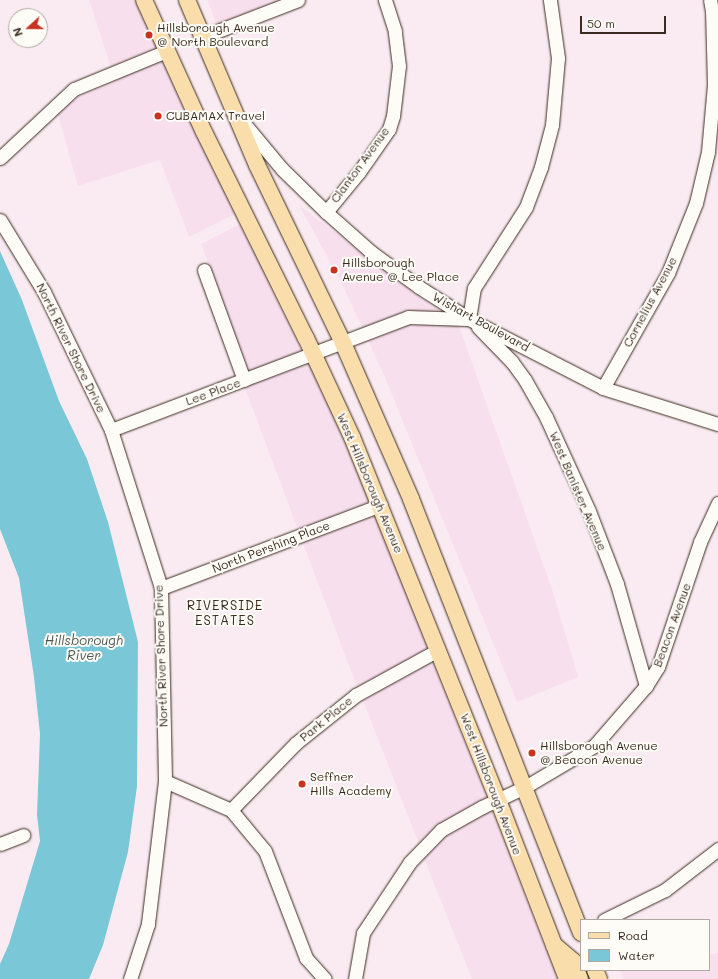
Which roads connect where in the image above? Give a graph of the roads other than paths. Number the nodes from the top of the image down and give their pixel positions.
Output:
1 (144, 0) edge
2 (187, 0) edge
3 (298, 0) edge
4 (385, 0) edge
5 (550, 0) edge
6 (710, 0) edge
7 (202, 37) junction
8 (166, 50) junction
9 (232, 109) junction
10 (0, 158) edge
11 (326, 212) junction
12 (0, 220) edge
13 (204, 270) dead end
14 (469, 319) junction
15 (343, 343) junction
16 (314, 354) junction
17 (244, 380) junction
18 (603, 388) junction
19 (718, 424) edge
20 (111, 430) junction
21 (718, 503) edge
22 (380, 505) junction
23 (161, 588) junction
24 (438, 650) junction
25 (646, 686) junction
26 (165, 781) junction
27 (525, 788) junction
28 (498, 800) junction
29 (231, 810) junction
30 (24, 835) dead end
31 (0, 844) edge
32 (718, 849) edge
33 (606, 919) edge
34 (580, 928) edge
35 (553, 944) junction
36 (130, 979) edge
37 (325, 979) edge
38 (355, 979) edge
39 (567, 979) edge
40 (580, 979) edge

1 - 8 main road, West Hillsborough Avenue
2 - 7 main road
3 - 7 street
4 - 11 street, Clanton Avenue
5 - 14 street
6 - 18 street, Cornelius Avenue
7 - 9 main road
8 - 10 street
8 - 16 main road, West Hillsborough Avenue
9 - 11 street, Wishart Boulevard
9 - 15 main road
11 - 14 street, Wishart Boulevard
12 - 20 street, North River Shore Drive
13 - 17 street
14 - 15 street, Lee Place
14 - 18 street, Wishart Boulevard
14 - 25 street, West Banister Avenue
15 - 16 street, Lee Place
15 - 27 main road
16 - 17 street, Lee Place
16 - 22 main road, West Hillsborough Avenue
17 - 20 street, Lee Place
18 - 19 street, Wishart Boulevard
20 - 23 street, North River Shore Drive
21 - 25 street, Beacon Avenue
22 - 23 street, North Pershing Place
22 - 24 main road, West Hillsborough Avenue
23 - 26 street, North River Shore Drive
24 - 28 main road, West Hillsborough Avenue
24 - 29 street, Park Place
25 - 27 street, Beacon Avenue
26 - 29 street
26 - 36 street, North River Shore Drive
27 - 28 street, Beacon Avenue
27 - 34 main road
28 - 35 main road, West Hillsborough Avenue
28 - 38 street, Beacon Avenue
29 - 37 street
30 - 31 street
32 - 33 street
35 - 39 main road, West Hillsborough Avenue
35 - 40 main road

